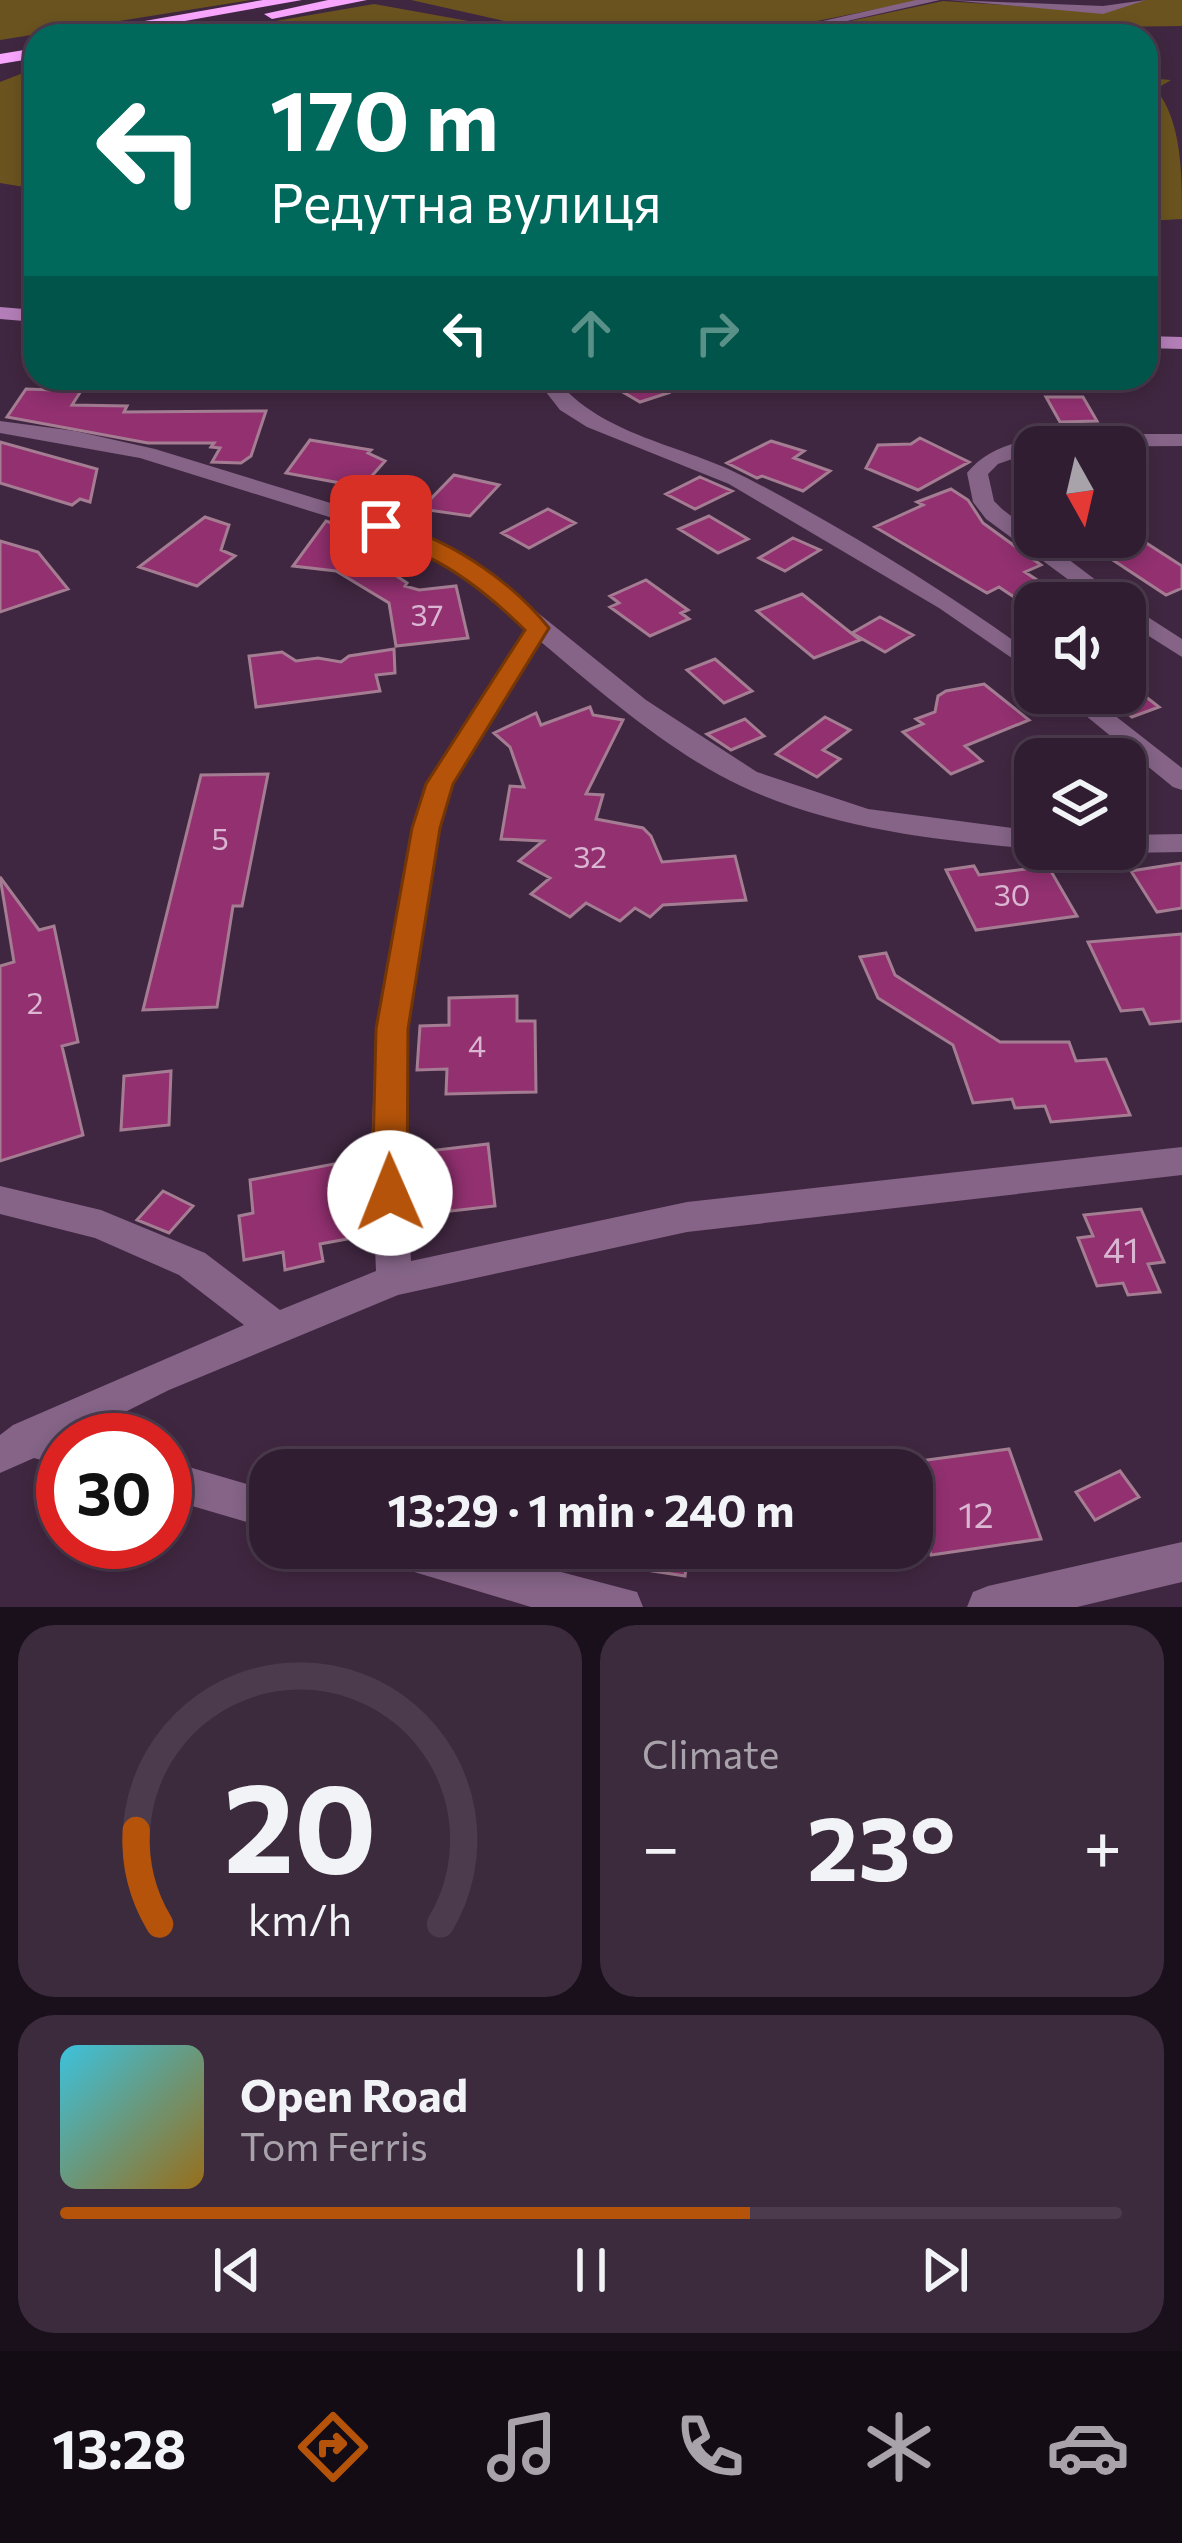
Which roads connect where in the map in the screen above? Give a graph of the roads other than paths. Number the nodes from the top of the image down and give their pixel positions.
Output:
1 (294, 0) edge
2 (358, 0) edge
3 (934, 0) edge
4 (955, 0) edge
5 (1140, 0) edge
6 (144, 24) edge
7 (212, 24) edge
8 (820, 24) edge
9 (554, 390) edge
10 (0, 427) edge
11 (1182, 440) edge
12 (1086, 582) edge
13 (1146, 625) edge
14 (537, 628) junction
15 (1182, 650) edge
16 (1014, 652) edge
17 (1096, 714) edge
18 (1182, 782) edge
19 (1014, 838) edge
20 (1182, 843) edge
21 (1146, 844) edge
22 (1182, 1161) edge
23 (0, 1200) edge
24 (394, 1280) junction
25 (276, 1328) junction
26 (30, 1447) edge
27 (192, 1487) edge
28 (249, 1504) edge
29 (1182, 1562) edge
30 (473, 1569) edge
31 (622, 1607) edge
32 (988, 1607) edge

1 - 6 highway
2 - 7 highway
3 - 8 street
4 - 5 street
9 - 16 street
10 - 14 street
11 - 12 street
13 - 15 street
14 - 19 street
14 - 24 street
17 - 18 street
20 - 21 street
22 - 24 street
23 - 25 street
24 - 25 street
25 - 26 street
27 - 28 street
29 - 32 street
30 - 31 street

